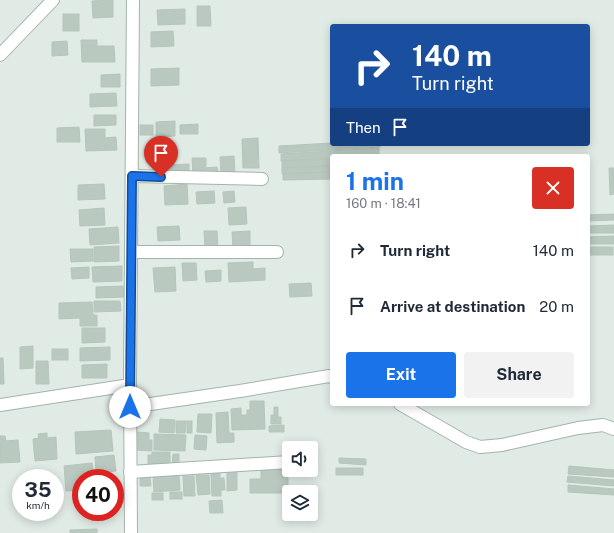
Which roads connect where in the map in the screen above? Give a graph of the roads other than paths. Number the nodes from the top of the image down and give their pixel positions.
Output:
1 (53, 0) edge
2 (133, 0) edge
3 (0, 55) edge
4 (132, 176) junction
5 (262, 179) dead end
6 (131, 252) junction
7 (277, 252) dead end
8 (330, 376) edge
9 (130, 385) junction
10 (0, 405) edge
11 (403, 406) edge
12 (130, 407) junction
13 (614, 429) edge
14 (282, 462) edge
15 (130, 472) junction
16 (131, 533) edge

1 - 3 street
2 - 4 street
4 - 5 street
4 - 6 street
6 - 7 street
6 - 9 street
8 - 12 street
9 - 10 street
9 - 12 street
11 - 13 street
12 - 15 street
14 - 15 street
15 - 16 street

